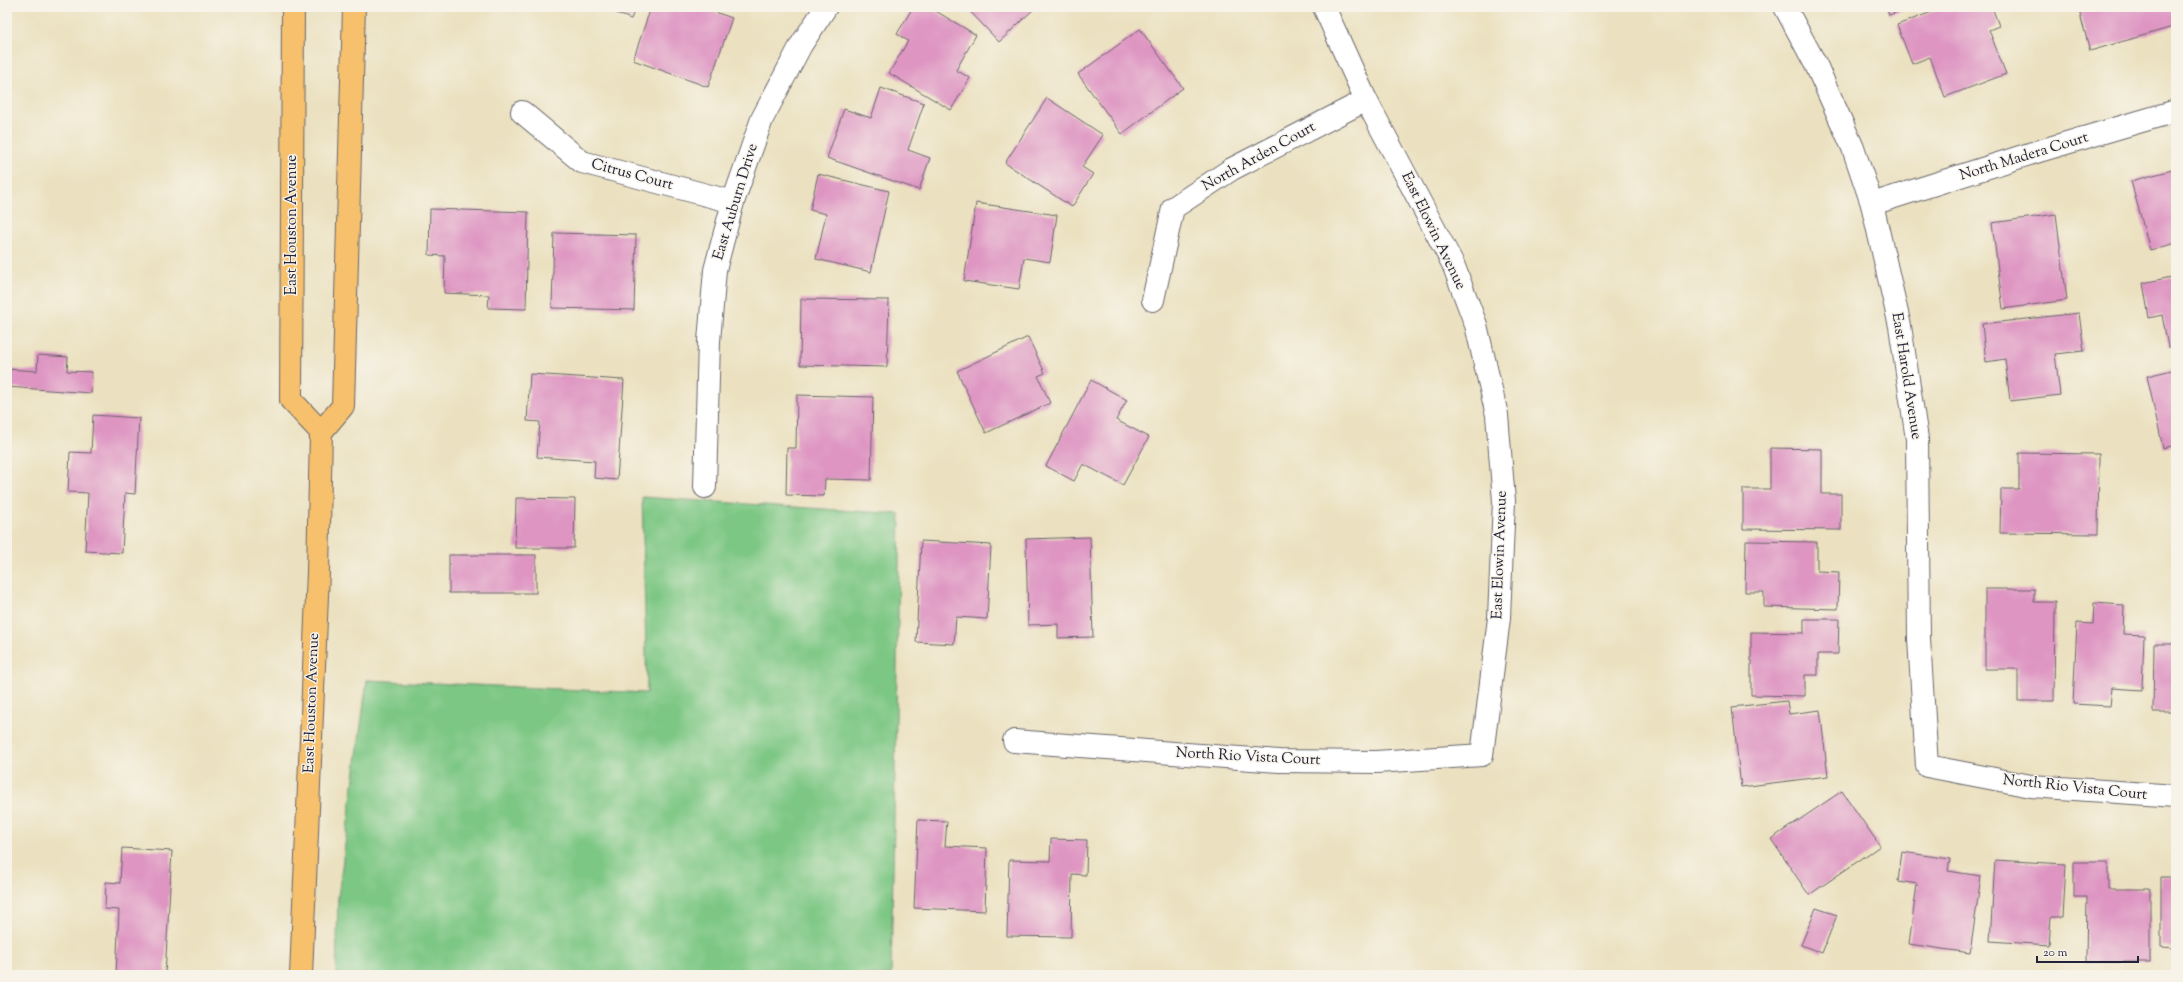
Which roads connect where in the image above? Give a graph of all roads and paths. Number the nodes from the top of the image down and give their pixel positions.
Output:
1 (293, 7) edge
2 (354, 7) edge
3 (826, 7) edge
4 (1324, 7) edge
5 (1785, 7) edge
6 (1366, 100) junction
7 (2176, 111) edge
8 (522, 112) dead end
9 (733, 202) junction
10 (1872, 204) junction
11 (1153, 300) dead end
12 (321, 432) junction
13 (705, 487) dead end
14 (1014, 741) dead end
15 (1482, 755) joint
16 (1927, 766) joint
17 (2176, 796) edge
18 (301, 975) edge

1 - 12 main road, East Houston Avenue
2 - 12 main road
3 - 9 street, East Auburn Drive
4 - 6 street, East Elowin Avenue
5 - 10 street, East Harold Avenue
6 - 11 street, North Arden Court
6 - 15 street, East Elowin Avenue
7 - 10 street, North Madera Court
8 - 9 street, Citrus Court
9 - 13 street, East Auburn Drive
10 - 16 street, East Harold Avenue
12 - 18 main road, East Houston Avenue
14 - 15 street, North Rio Vista Court
16 - 17 street, North Rio Vista Court

